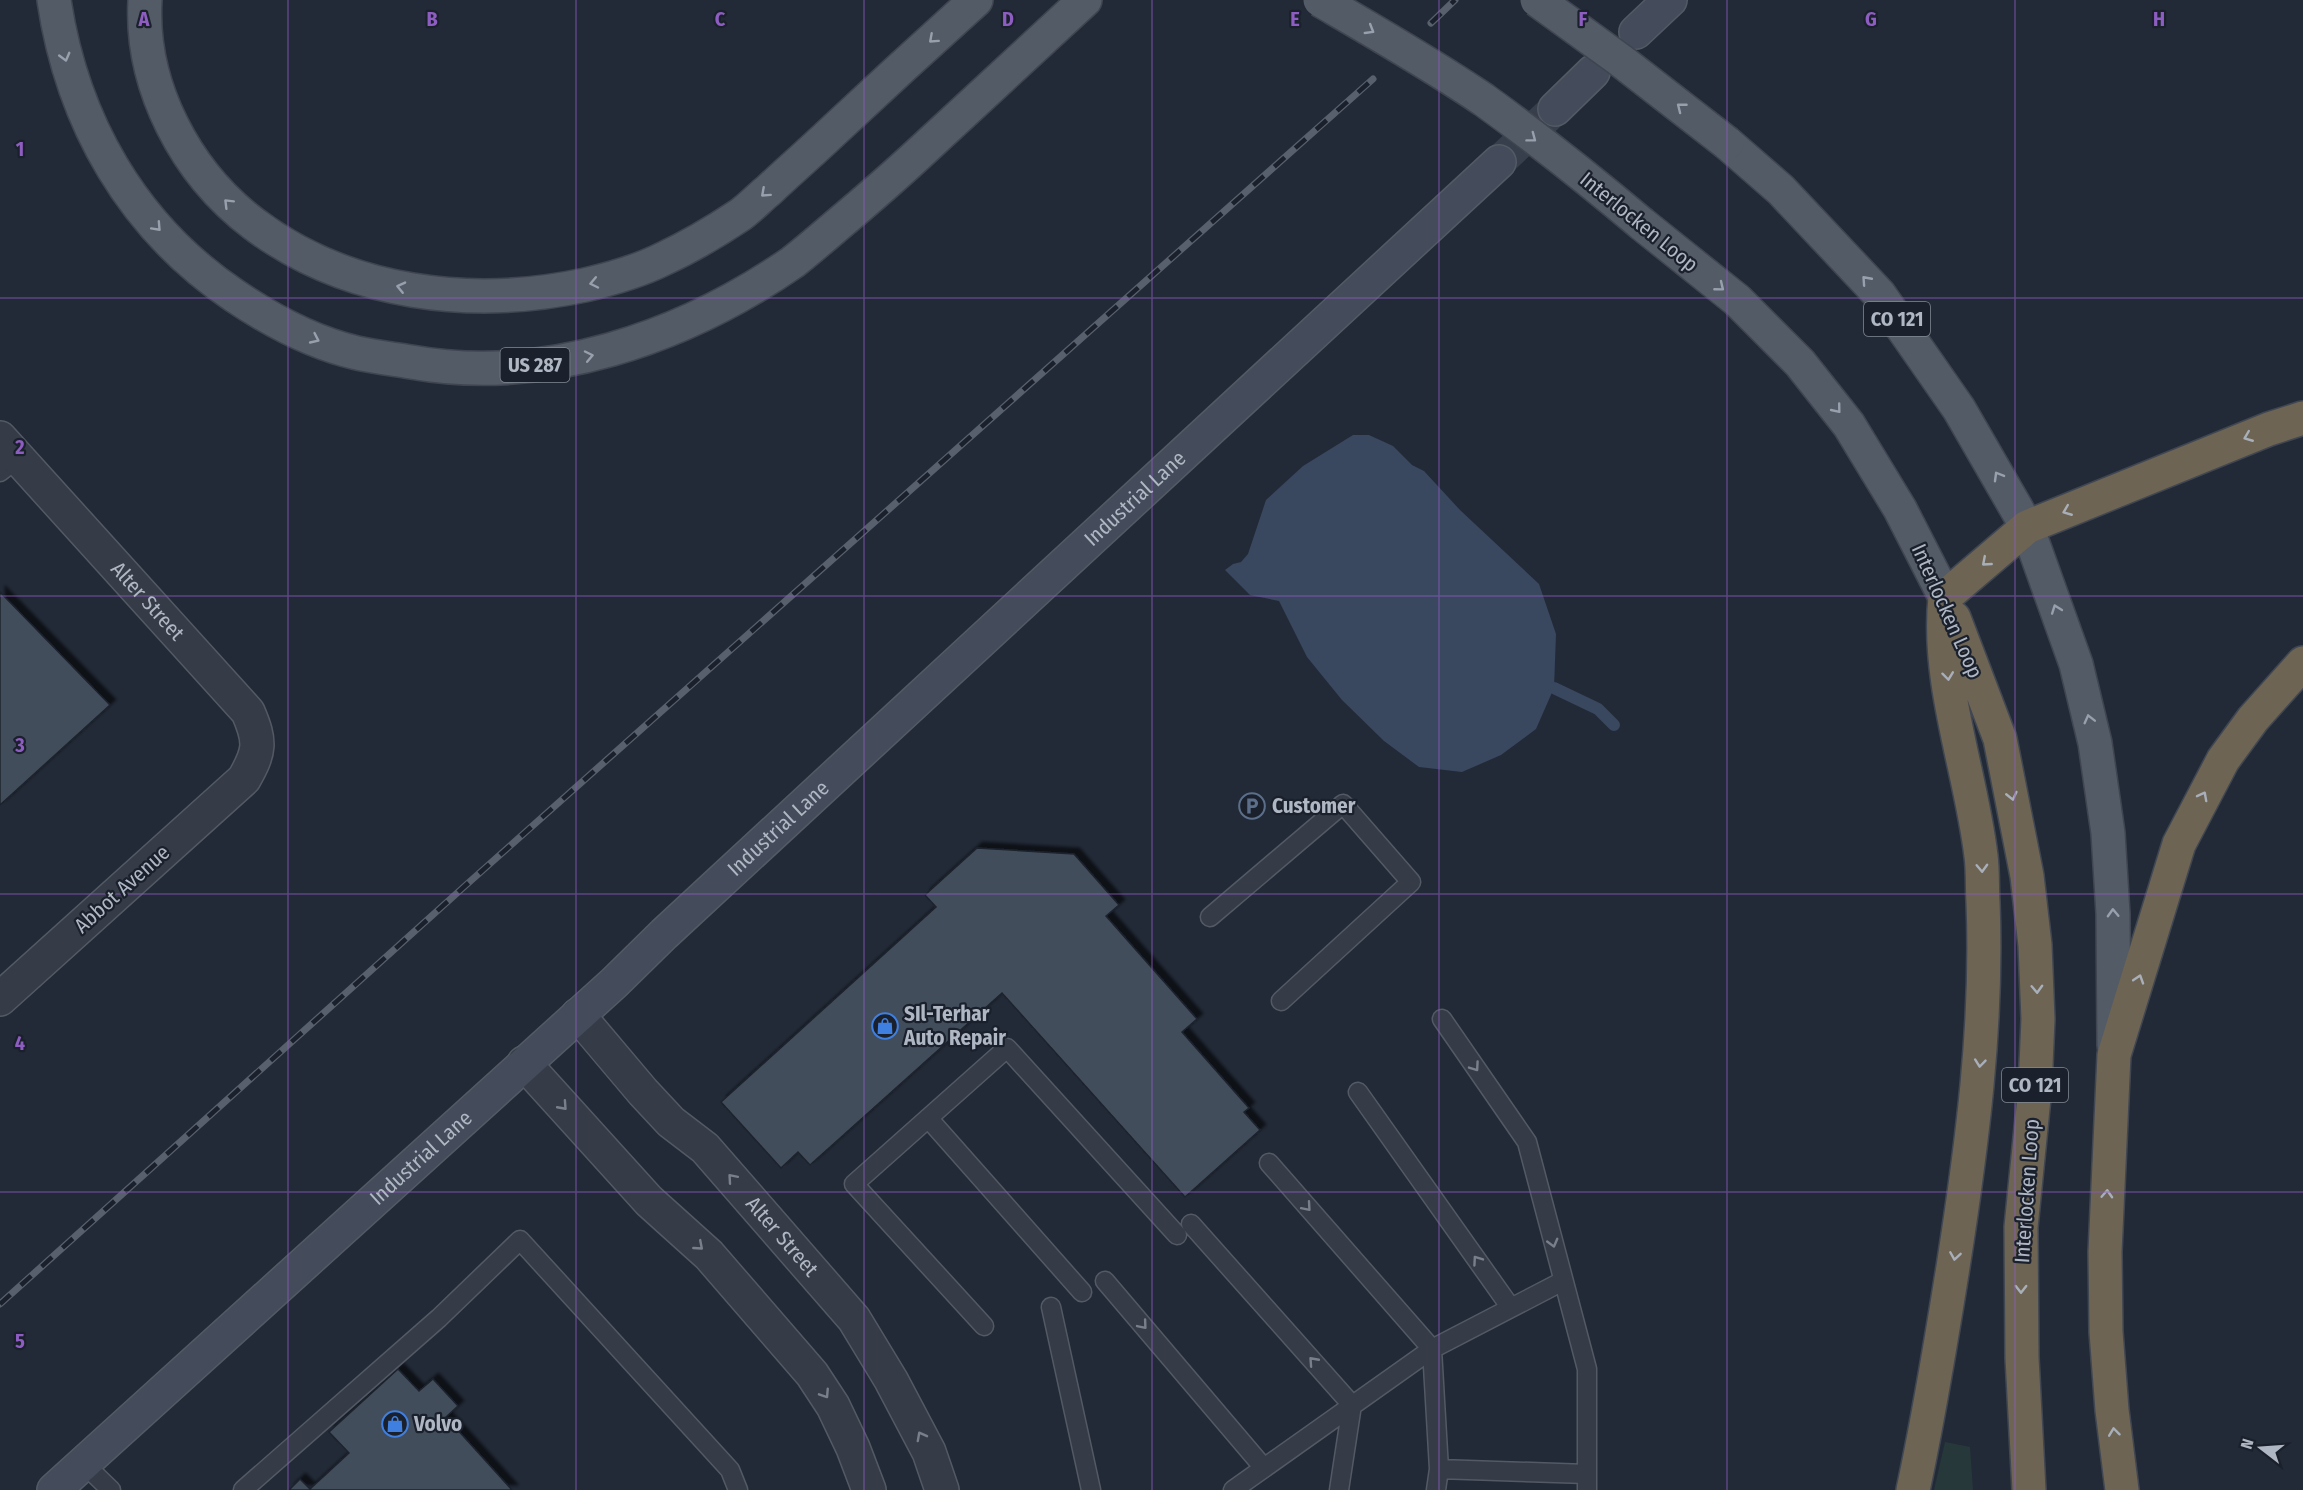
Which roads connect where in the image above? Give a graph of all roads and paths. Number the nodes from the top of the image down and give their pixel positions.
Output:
1 (54, 0) edge
2 (145, 0) edge
3 (976, 0) edge
4 (1084, 0) edge
5 (1320, 0) edge
6 (1537, 0) edge
7 (1670, 0) edge
8 (1636, 32) dead end
9 (1593, 72) dead end
10 (1555, 109) tunnel mouth
11 (1499, 162) tunnel mouth
12 (2303, 418) edge
13 (6, 456) edge
14 (2027, 527) junction
15 (1945, 597) junction
16 (2303, 663) edge
17 (244, 779) joint
18 (1210, 917) dead end
19 (0, 999) edge
20 (1281, 1001) dead end
21 (578, 1015) junction
22 (1442, 1019) dead end
23 (2114, 1055) junction
24 (524, 1063) junction
25 (1358, 1092) dead end
26 (928, 1118) junction
27 (1269, 1164) dead end
28 (1105, 1281) dead end
29 (1563, 1281) junction
30 (1082, 1292) dead end
31 (1051, 1307) dead end
32 (1511, 1308) junction
33 (984, 1326) dead end
34 (1432, 1348) junction
35 (1352, 1405) junction
36 (83, 1463) junction
37 (1264, 1468) junction
38 (1439, 1469) junction
39 (1587, 1482) edge
40 (54, 1490) edge
41 (111, 1490) edge
42 (243, 1490) edge
43 (738, 1490) edge
44 (869, 1490) edge
45 (942, 1490) edge
46 (1091, 1490) edge
47 (1233, 1490) edge
48 (1339, 1490) edge
49 (1436, 1490) edge
50 (1913, 1490) edge
51 (2029, 1490) edge
52 (2122, 1490) edge

1 -> 4 main road, US 287
3 -> 2 main road
5 -> 15 main road, Interlocken Loop / CO 121, bridge
14 -> 6 main road, CO 121, bridge
7 - 8 street
9 - 10 street
11 - 21 street, Industrial Lane
12 -> 14 highway
13 - 17 street, Alter Street
14 -> 15 highway
23 -> 14 main road, CO 121
15 -> 50 highway
15 -> 51 highway, Interlocken Loop / CO 121
23 -> 16 highway
17 - 19 street, Abbot Avenue
18 - 20 lane
21 - 24 street, Industrial Lane
45 -> 21 street, Alter Street
22 -> 29 lane
52 -> 23 highway, CO 121
24 - 36 street, Industrial Lane
24 -> 44 street
32 -> 25 lane
26 - 30 lane
26 - 33 lane
35 -> 26 lane
27 -> 34 lane
28 -> 37 lane
29 - 32 lane
29 - 39 lane
31 - 46 lane
32 - 34 lane
34 - 35 lane
34 - 38 lane
35 - 37 lane
35 - 48 lane
36 - 40 street, Industrial Lane
36 - 41 lane
37 - 47 lane
38 - 39 lane
38 - 49 lane
42 - 43 lane

